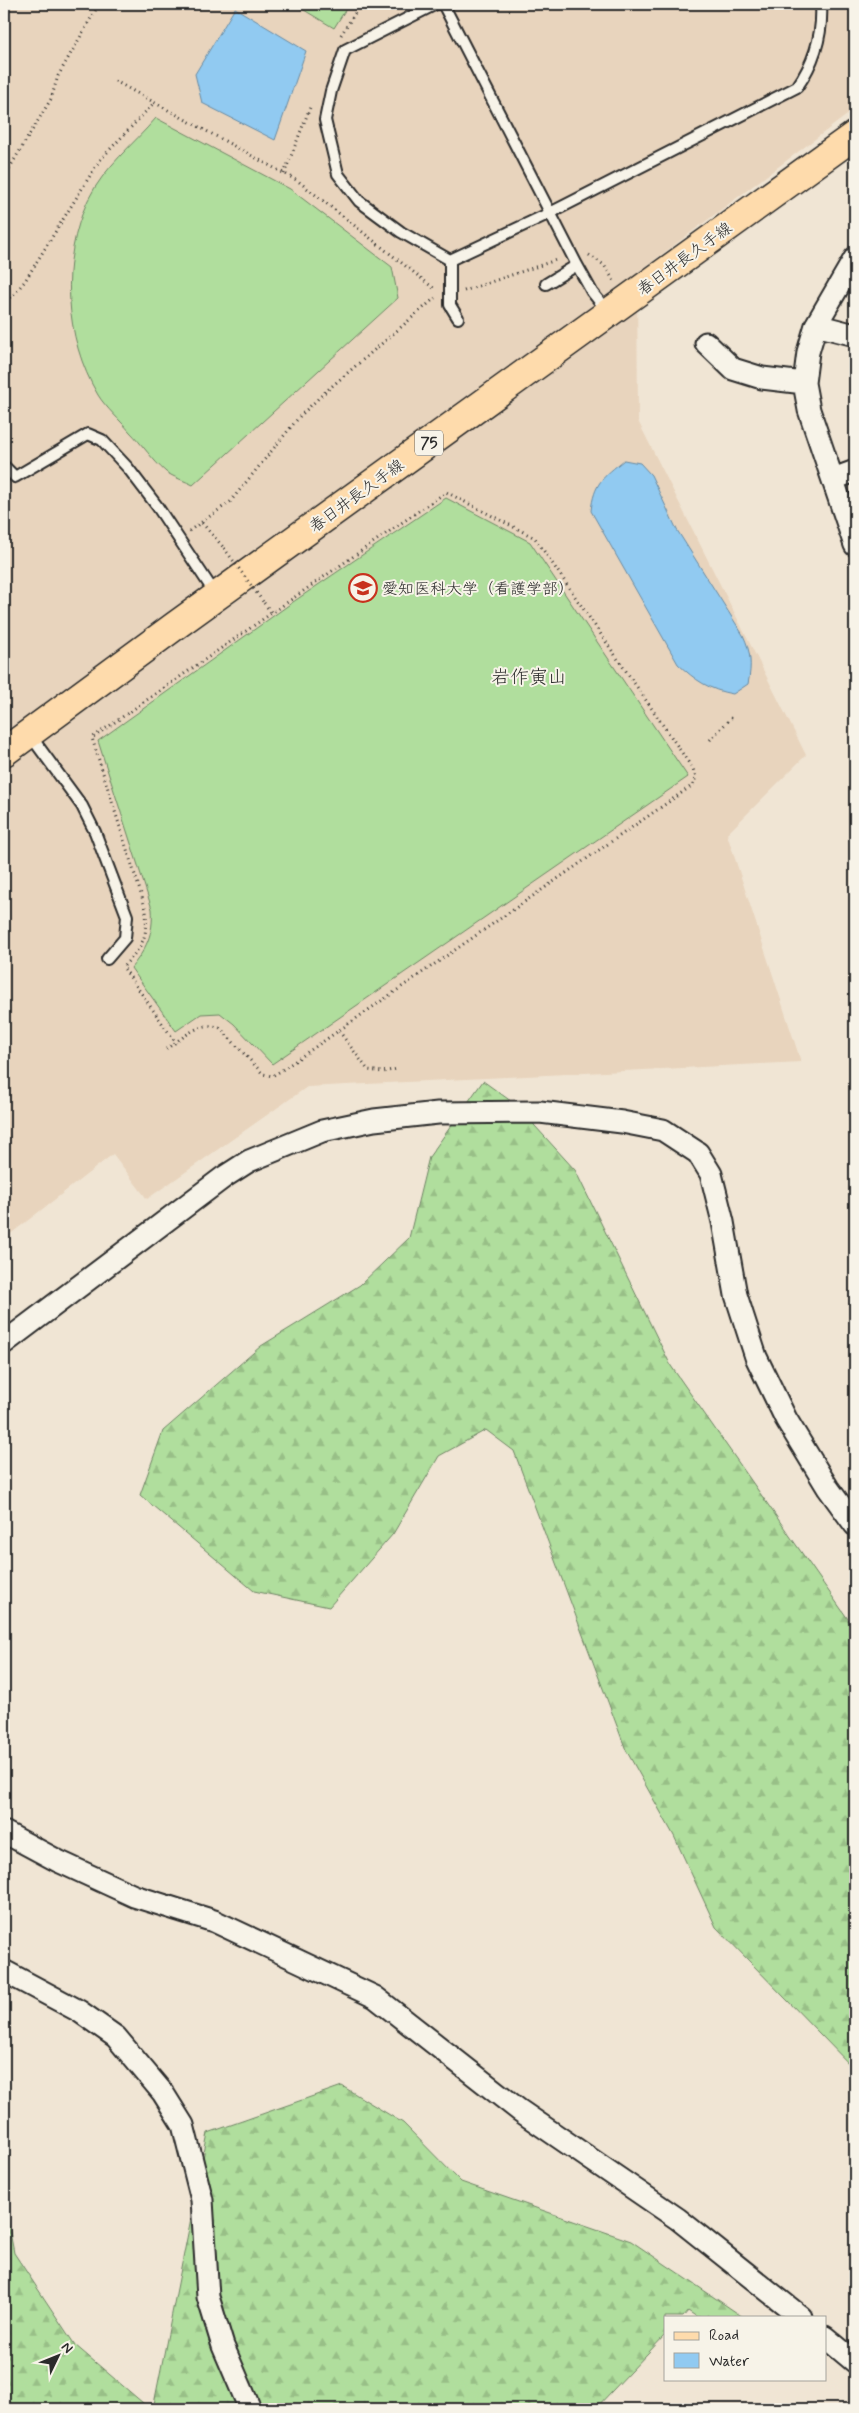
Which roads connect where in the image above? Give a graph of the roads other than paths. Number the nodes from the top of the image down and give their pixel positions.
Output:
1 (436, 4) edge
2 (443, 4) edge
3 (821, 4) edge
4 (855, 135) edge
5 (550, 212) junction
6 (855, 258) edge
7 (450, 260) junction
8 (577, 265) junction
9 (546, 284) dead end
10 (608, 313) junction
11 (458, 318) dead end
12 (816, 325) junction
13 (855, 335) edge
14 (706, 343) dead end
15 (804, 383) junction
16 (4, 466) edge
17 (855, 471) edge
18 (833, 479) junction
19 (855, 545) edge
20 (216, 596) junction
21 (29, 734) junction
22 (4, 752) edge
23 (107, 959) dead end
24 (4, 1344) edge
25 (855, 1525) edge
26 (4, 1832) edge
27 (4, 1971) edge
28 (800, 2316) edge
29 (826, 2338) edge
30 (855, 2362) edge
31 (250, 2409) edge

1 - 7 lane
2 - 5 lane
3 - 5 lane
4 - 10 main road, 春日井長久手線 / 75
5 - 7 lane
5 - 8 lane
6 - 12 street
7 - 11 lane
8 - 9 lane
8 - 10 lane
10 - 20 main road, 春日井長久手線 / 75
12 - 13 street
12 - 15 street
14 - 15 street
15 - 18 street
16 - 20 lane
17 - 18 street
18 - 19 street
20 - 21 main road, 春日井長久手線 / 75
21 - 22 main road, 春日井長久手線 / 75
21 - 23 lane
24 - 25 street
26 - 28 street
27 - 31 street
29 - 30 street

